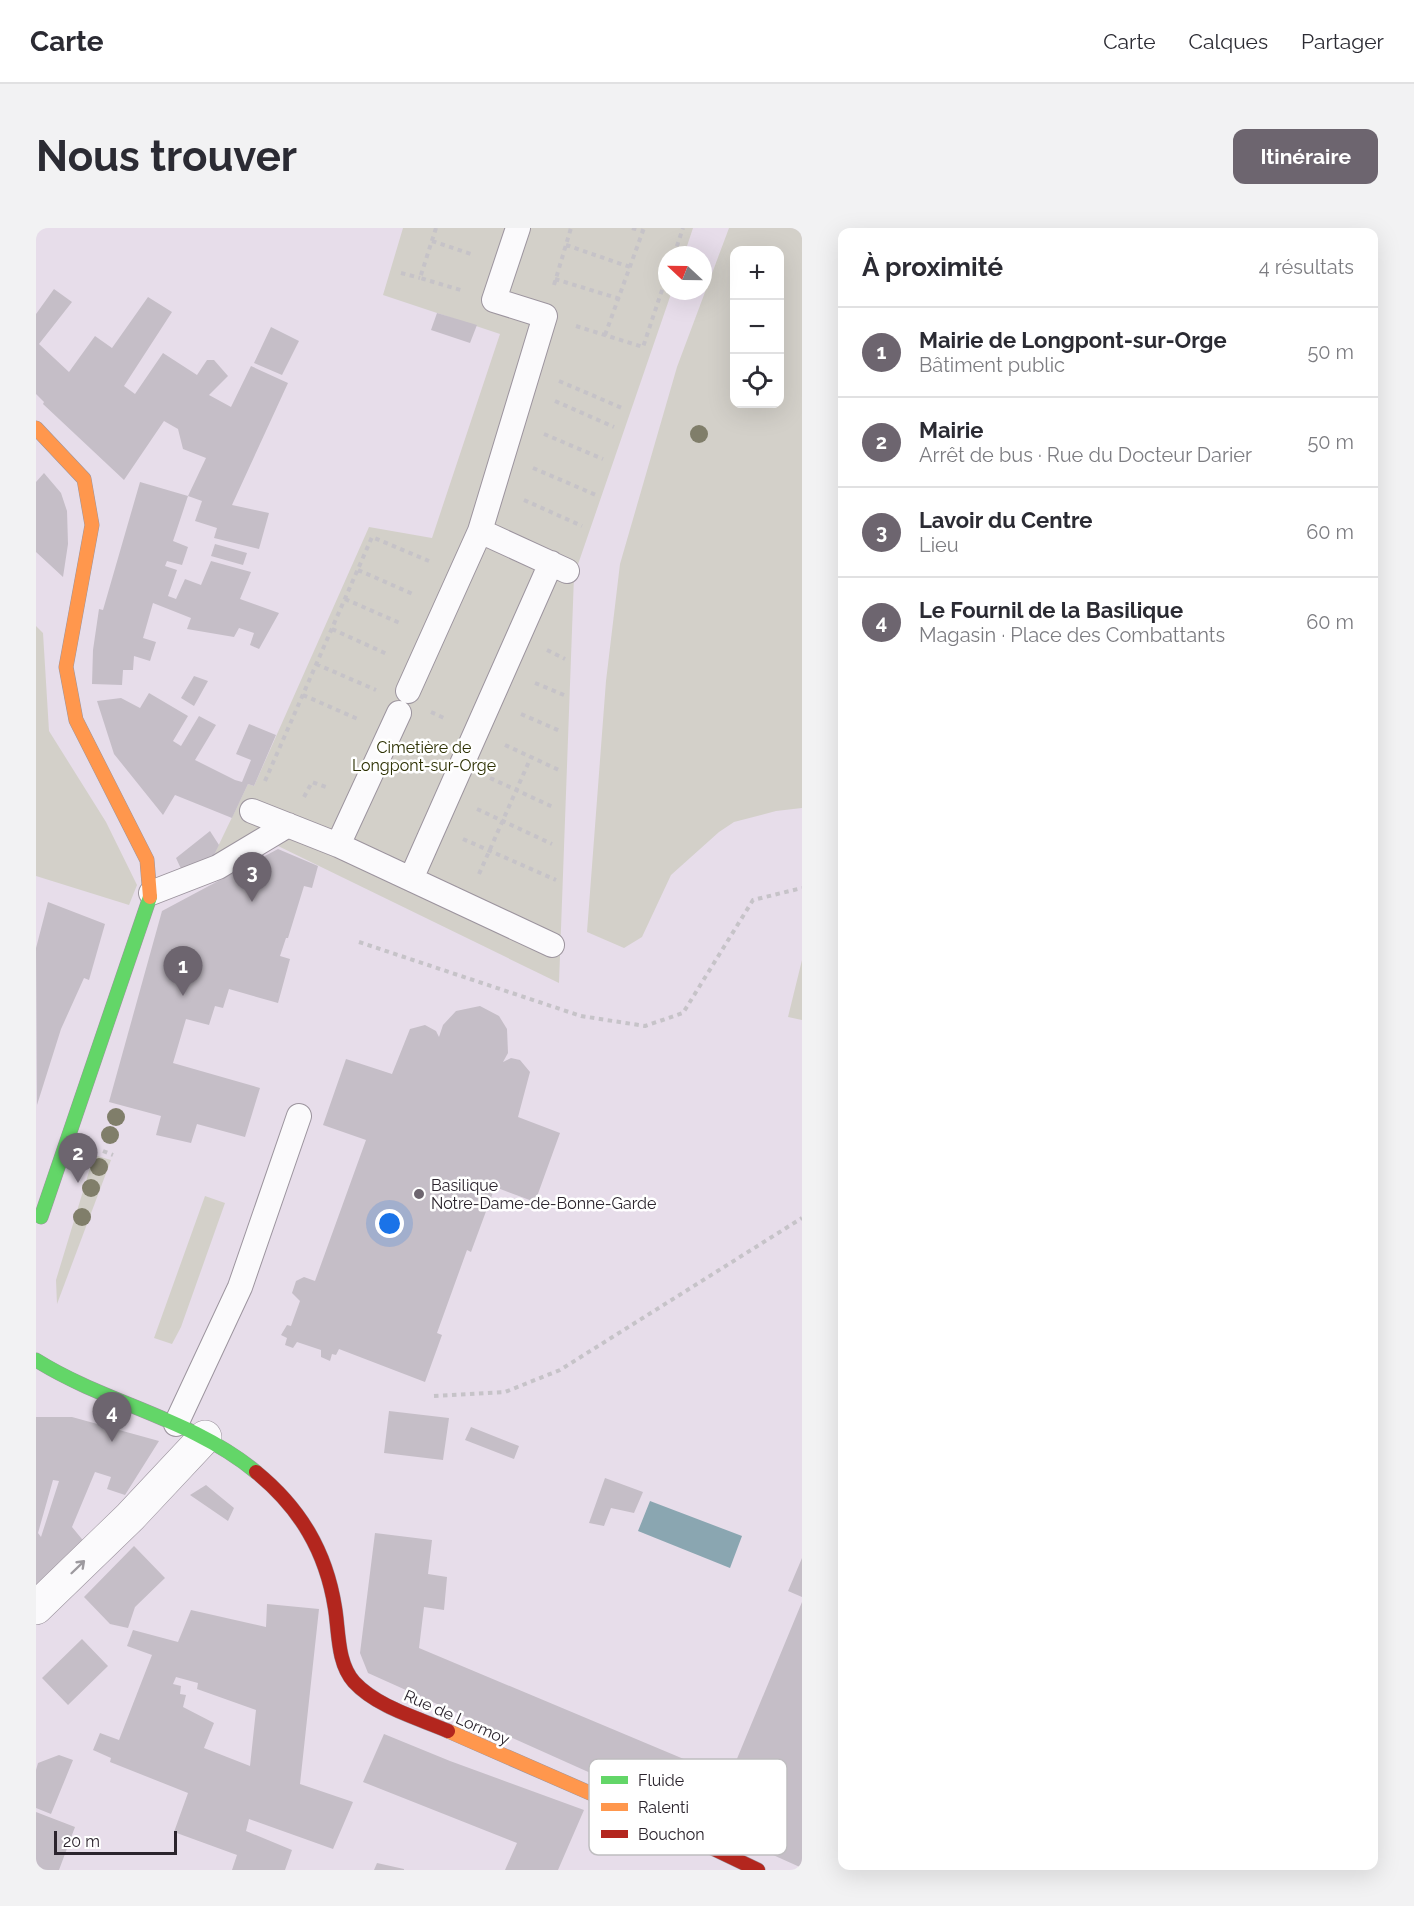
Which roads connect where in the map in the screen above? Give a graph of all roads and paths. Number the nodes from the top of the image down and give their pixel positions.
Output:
1 (436, 228) edge
2 (518, 228) edge
3 (571, 228) edge
4 (632, 228) edge
5 (683, 228) edge
6 (643, 230) edge
7 (432, 241) junction
8 (566, 244) junction
9 (677, 246) edge
10 (506, 265) junction
11 (630, 267) junction
12 (401, 273) dead end
13 (420, 278) junction
14 (555, 279) junction
15 (620, 299) junction
16 (494, 300) junction
17 (659, 300) edge
18 (545, 316) junction
19 (604, 335) junction
20 (554, 401) dead end
21 (614, 427) dead end
22 (36, 428) edge
23 (543, 433) dead end
24 (603, 459) dead end
25 (532, 467) dead end
26 (494, 487) junction
27 (596, 495) dead end
28 (582, 526) dead end
29 (480, 531) junction
30 (358, 570) junction
31 (461, 574) junction
32 (445, 608) junction
33 (316, 664) junction
34 (400, 700) junction
35 (531, 757) dead end
36 (252, 812) joint
37 (288, 825) junction
38 (435, 827) junction
39 (338, 845) junction
40 (489, 851) junction
41 (411, 879) junction
42 (556, 880) dead end
43 (802, 888) edge
44 (151, 893) junction
45 (465, 904) junction
46 (359, 942) dead end
47 (552, 945) dead end
48 (299, 1116) dead end
49 (802, 1218) edge
50 (39, 1224) edge
51 (36, 1360) edge
52 (434, 1396) dead end
53 (191, 1430) junction
54 (36, 1608) edge
55 (589, 1792) edge
56 (731, 1855) edge
57 (758, 1870) edge

1 - 7 path
2 - 10 lane
3 - 8 path
4 - 6 path
5 - 9 path
6 - 11 path
7 - 10 path
7 - 13 path
8 - 11 path
8 - 14 path
10 - 16 lane
11 - 15 path
12 - 13 path
13 - 16 path
14 - 15 path
14 - 18 path
15 - 19 path
16 - 18 lane
17 - 19 path
18 - 19 path
18 - 26 lane
20 - 21 path
22 - 44 street
23 - 24 path
25 - 27 path
26 - 28 path
26 - 29 lane
29 - 31 lane
29 - 38 lane
30 - 31 path
30 - 32 path
30 - 33 path
31 - 32 lane
32 - 34 lane
33 - 34 path
33 - 36 path
34 - 39 lane
35 - 40 path
36 - 37 lane
37 - 39 lane
37 - 44 lane
38 - 40 path
38 - 41 lane
39 - 41 lane
40 - 42 path
40 - 45 path
41 - 45 lane
43 - 46 path
44 - 50 street
45 - 47 lane
48 - 53 lane
49 - 52 path
51 - 53 street, Rue de Lormoy
54 -> 53 street
53 - 55 street, Rue de Lormoy
56 - 57 street, Rue de Lormoy

